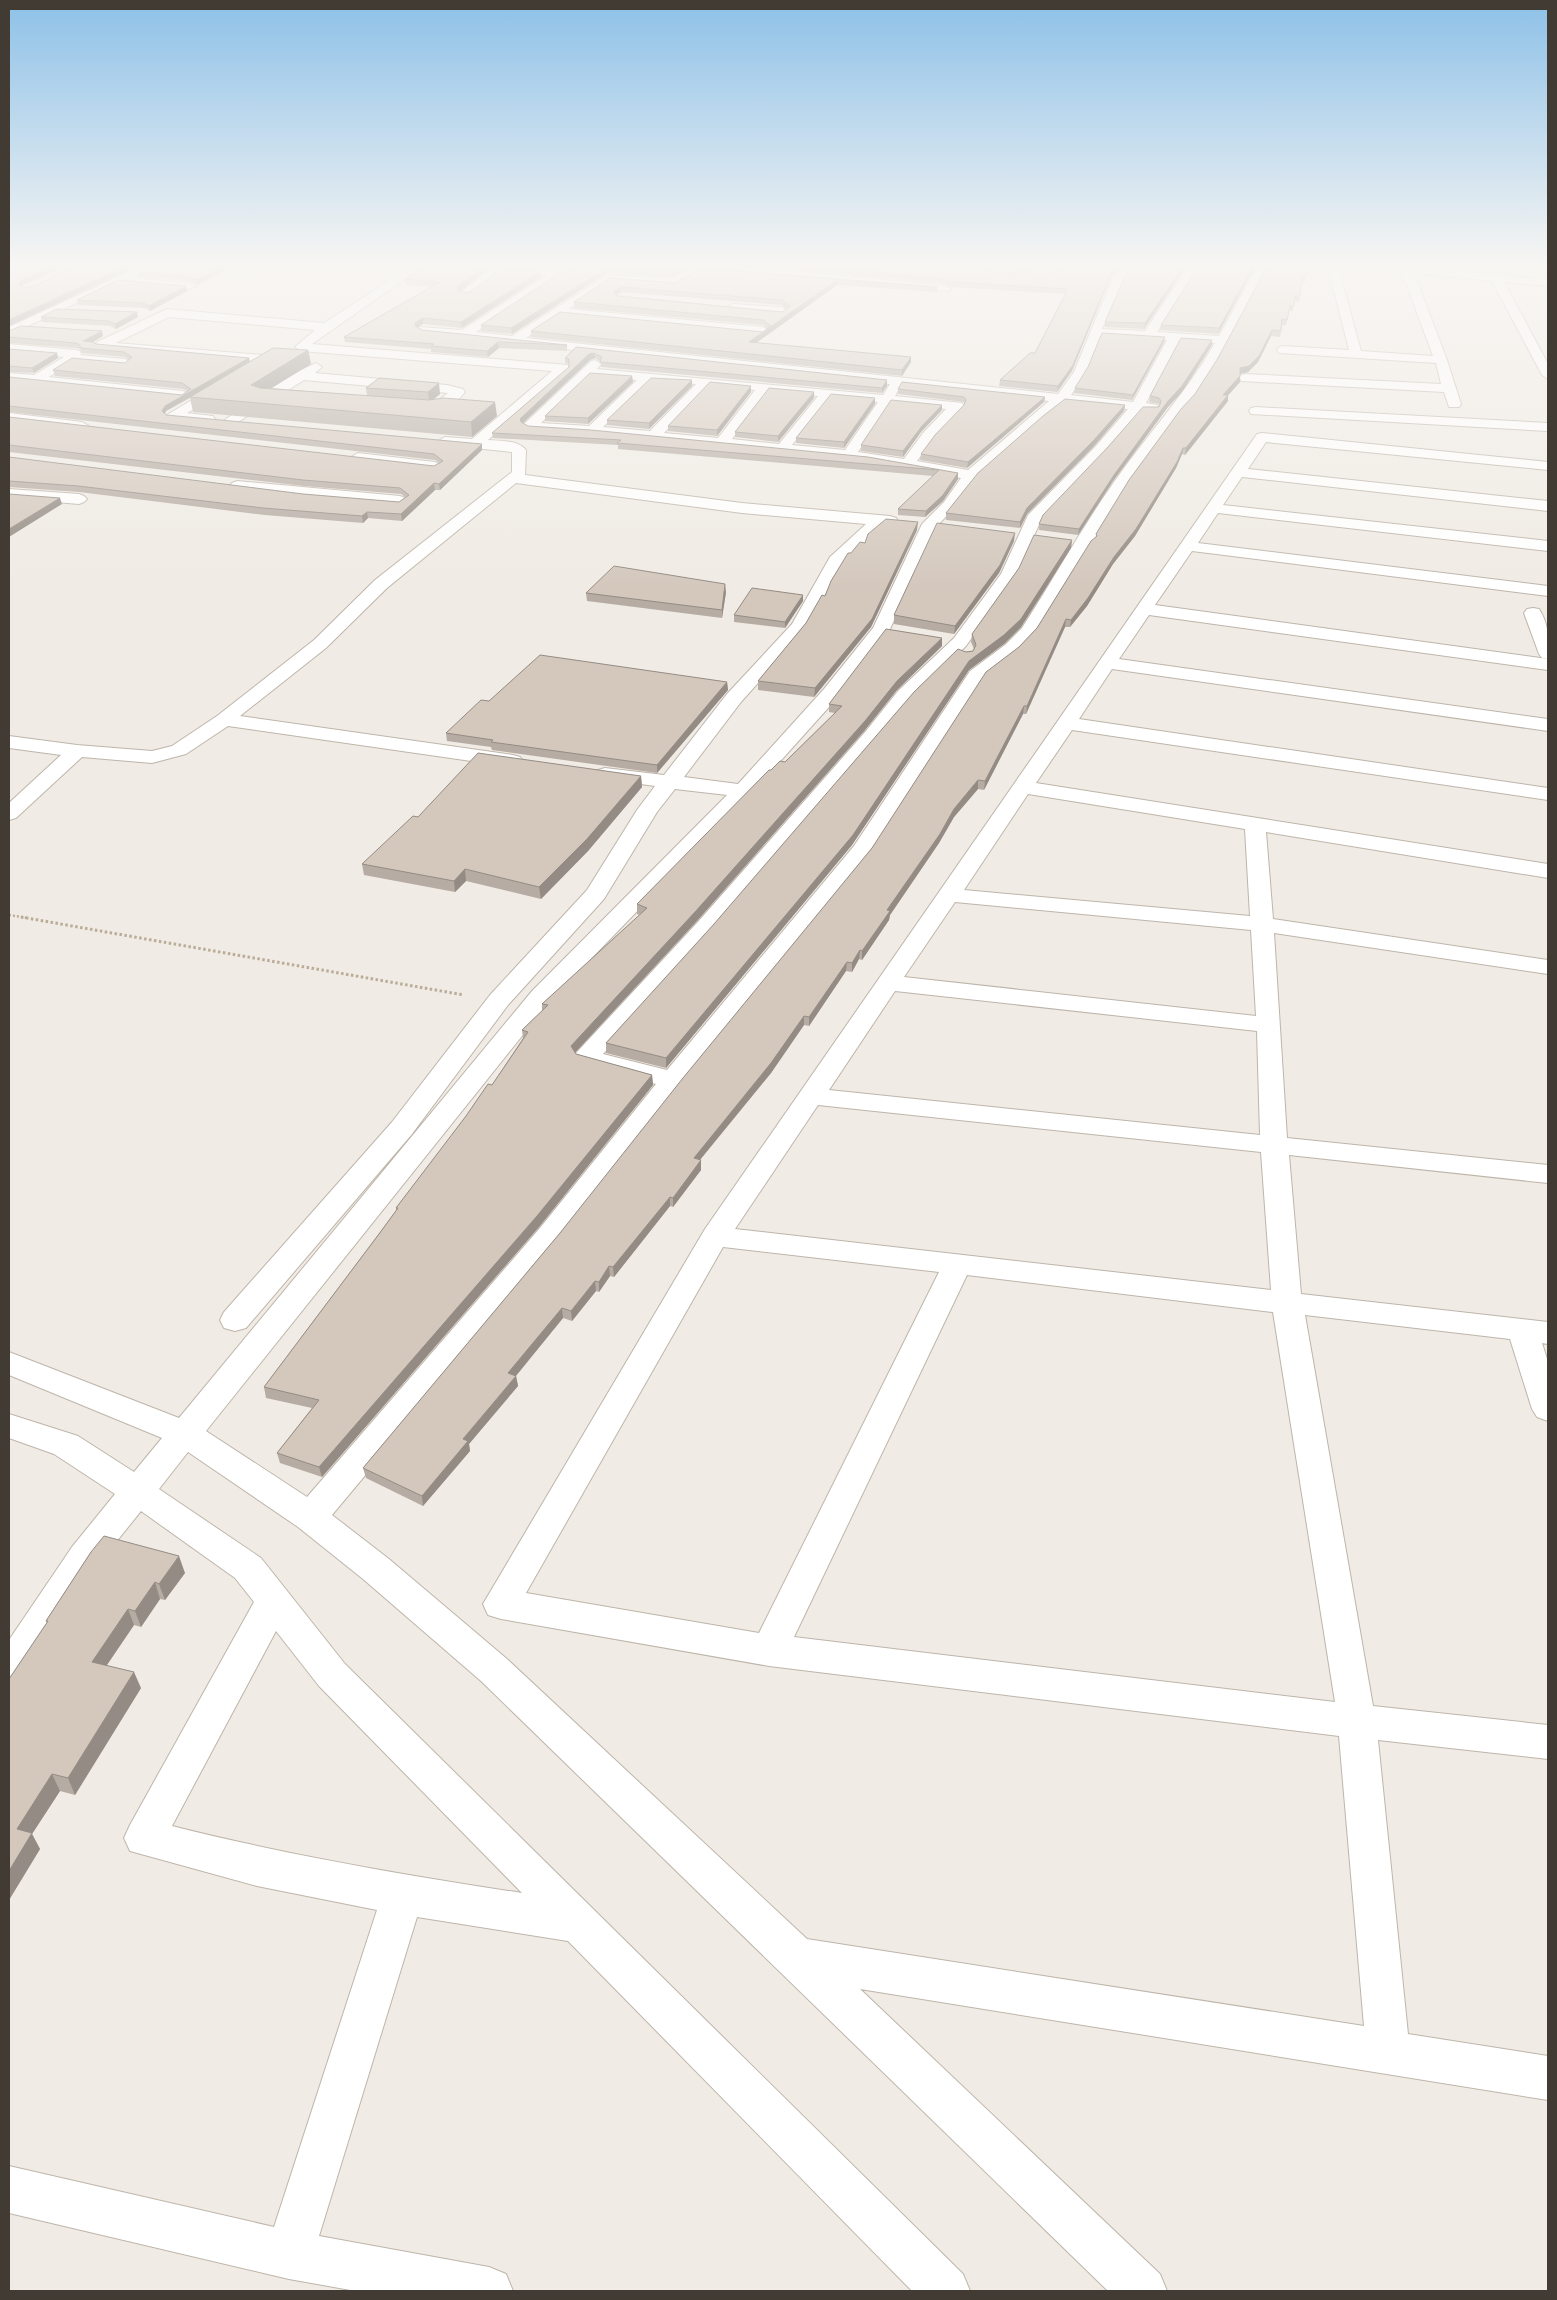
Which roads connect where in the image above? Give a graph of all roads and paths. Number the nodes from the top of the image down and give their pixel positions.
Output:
1 (44, 374) edge
2 (244, 374) edge
3 (303, 374) edge
4 (556, 374) edge
5 (584, 374) edge
6 (630, 374) edge
7 (670, 374) edge
8 (836, 374) edge
9 (1078, 374) edge
10 (1155, 374) edge
11 (1202, 374) edge
12 (1445, 374) edge
13 (300, 376) junction
14 (9, 377) edge
15 (647, 377) junction
16 (667, 378) junction
17 (1246, 378) edge
18 (36, 379) junction
19 (706, 381) junction
20 (899, 381) junction
21 (764, 387) junction
22 (1449, 388) junction
23 (827, 393) junction
24 (183, 395) edge
25 (268, 397) junction
26 (1063, 397) junction
27 (288, 398) edge
28 (886, 399) junction
29 (1138, 406) junction
30 (402, 407) edge
31 (1174, 411) junction
32 (1256, 411) dead end
33 (9, 417) edge
34 (230, 421) junction
35 (1460, 422) junction
36 (250, 423) edge
37 (528, 426) junction
38 (1548, 427) edge
39 (98, 428) edge
40 (592, 430) junction
41 (653, 436) junction
42 (436, 440) edge
43 (476, 443) junction
44 (722, 443) junction
45 (507, 446) junction
46 (782, 449) junction
47 (849, 455) junction
48 (345, 456) edge
49 (908, 463) junction
50 (435, 466) edge
51 (1548, 466) edge
52 (1237, 472) junction
53 (971, 474) junction
54 (511, 478) junction
55 (225, 484) edge
56 (9, 493) edge
57 (78, 499) dead end
58 (400, 501) edge
59 (1548, 506) edge
60 (1213, 508) junction
61 (879, 520) junction
62 (916, 523) junction
63 (950, 526) edge
64 (1008, 533) edge
65 (1027, 535) junction
66 (1047, 538) edge
67 (1186, 546) junction
68 (1548, 546) edge
69 (1522, 588) junction
70 (1548, 591) edge
71 (1144, 608) junction
72 (1541, 614) edge
73 (881, 629) junction
74 (901, 632) edge
75 (940, 638) edge
76 (960, 642) junction
77 (1548, 654) edge
78 (1106, 663) junction
79 (1548, 665) edge
80 (977, 675) junction
81 (224, 720) junction
82 (1066, 723) junction
83 (1548, 725) edge
84 (9, 742) edge
85 (77, 752) junction
86 (530, 764) edge
87 (589, 772) edge
88 (668, 784) junction
89 (1022, 787) junction
90 (743, 791) junction
91 (1548, 794) edge
92 (9, 814) edge
93 (1254, 824) junction
94 (1548, 871) edge
95 (948, 895) junction
96 (9, 915) edge
97 (1262, 924) junction
98 (1548, 967) edge
99 (888, 983) junction
100 (473, 997) dead end
101 (1269, 1025) junction
102 (672, 1080) junction
103 (811, 1096) junction
104 (1274, 1145) junction
105 (1548, 1174) edge
106 (715, 1236) junction
107 (958, 1264) junction
108 (1287, 1302) junction
109 (235, 1320) dead end
110 (1535, 1332) edge
111 (9, 1363) edge
112 (1548, 1409) edge
113 (9, 1426) edge
114 (184, 1433) junction
115 (137, 1491) junction
116 (310, 1517) junction
117 (274, 1600) junction
118 (769, 1650) junction
119 (9, 1671) edge
120 (1357, 1721) junction
121 (1548, 1742) edge
122 (402, 1895) junction
123 (578, 1922) junction
124 (798, 1958) junction
125 (1388, 2051) junction
126 (1548, 2078) edge
127 (9, 2190) edge
128 (289, 2256) junction
129 (489, 2291) edge
130 (946, 2291) edge
131 (1144, 2291) edge

1 - 18 street
2 - 34 street
3 - 13 street
4 - 43 street
5 - 37 street
6 - 15 street
7 - 16 street
8 - 20 street
9 - 26 street
10 - 29 street
11 - 31 street
12 - 22 street
13 - 25 street
13 - 30 street
14 - 18 street
15 - 16 street
15 - 40 street
16 - 19 street
17 - 22 street
18 - 24 street
19 - 21 street
19 - 41 street
20 - 26 street
20 - 28 street
21 - 23 street
21 - 44 street
22 - 35 street
23 - 28 street
23 - 46 street
25 - 27 street
25 - 34 street
26 - 29 street
26 - 53 street
28 - 47 street
28 - 49 street
29 - 31 street
29 - 65 street
31 - 80 street
32 - 35 street
33 - 39 street
34 - 36 street
35 - 38 street
37 - 40 street
37 - 45 street
40 - 41 street
41 - 44 street
42 - 43 street
43 - 45 street
44 - 46 street
45 - 54 street
46 - 47 street
47 - 49 street
48 - 50 street
49 - 53 street
51 - 52 street
52 - 59 street
52 - 60 street
53 - 62 street
54 - 61 street
54 - 81 street
55 - 58 street
56 - 57 street
60 - 67 street
60 - 68 street
61 - 62 street
61 - 88 street
62 - 63 street
62 - 73 street
64 - 65 street
65 - 66 street
65 - 76 street
67 - 69 street
67 - 71 street
69 - 70 street
69 - 72 street
71 - 78 street
71 - 79 street
72 - 77 street
73 - 74 street
73 - 90 street
75 - 76 street
76 - 80 street
76 - 102 street
78 - 82 street
78 - 83 street
80 - 102 street
81 - 85 street
81 - 86 street
82 - 89 street
82 - 91 street
84 - 85 street
85 - 92 street
87 - 88 street
88 - 90 street
88 - 109 street
89 - 93 street
89 - 95 street
90 - 114 street
93 - 94 street
93 - 97 street
95 - 97 street
95 - 99 street
96 - 100 path
97 - 98 street
97 - 101 street
99 - 101 street
99 - 103 street
101 - 104 street
102 - 116 street
103 - 104 street
103 - 106 street
104 - 105 street
104 - 108 street
106 - 107 street
106 - 118 street
107 - 108 street
107 - 118 street
108 - 110 street
108 - 120 street
110 - 112 street
111 - 114 street
113 - 115 street
114 - 115 street
114 - 116 street
115 - 117 street
115 - 119 street
116 - 124 street
117 - 122 street
117 - 123 street
118 - 120 street
120 - 121 street
120 - 125 street
122 - 123 street
122 - 128 street
123 - 130 street
124 - 125 street
124 - 131 street
125 - 126 street
127 - 128 street
128 - 129 street

